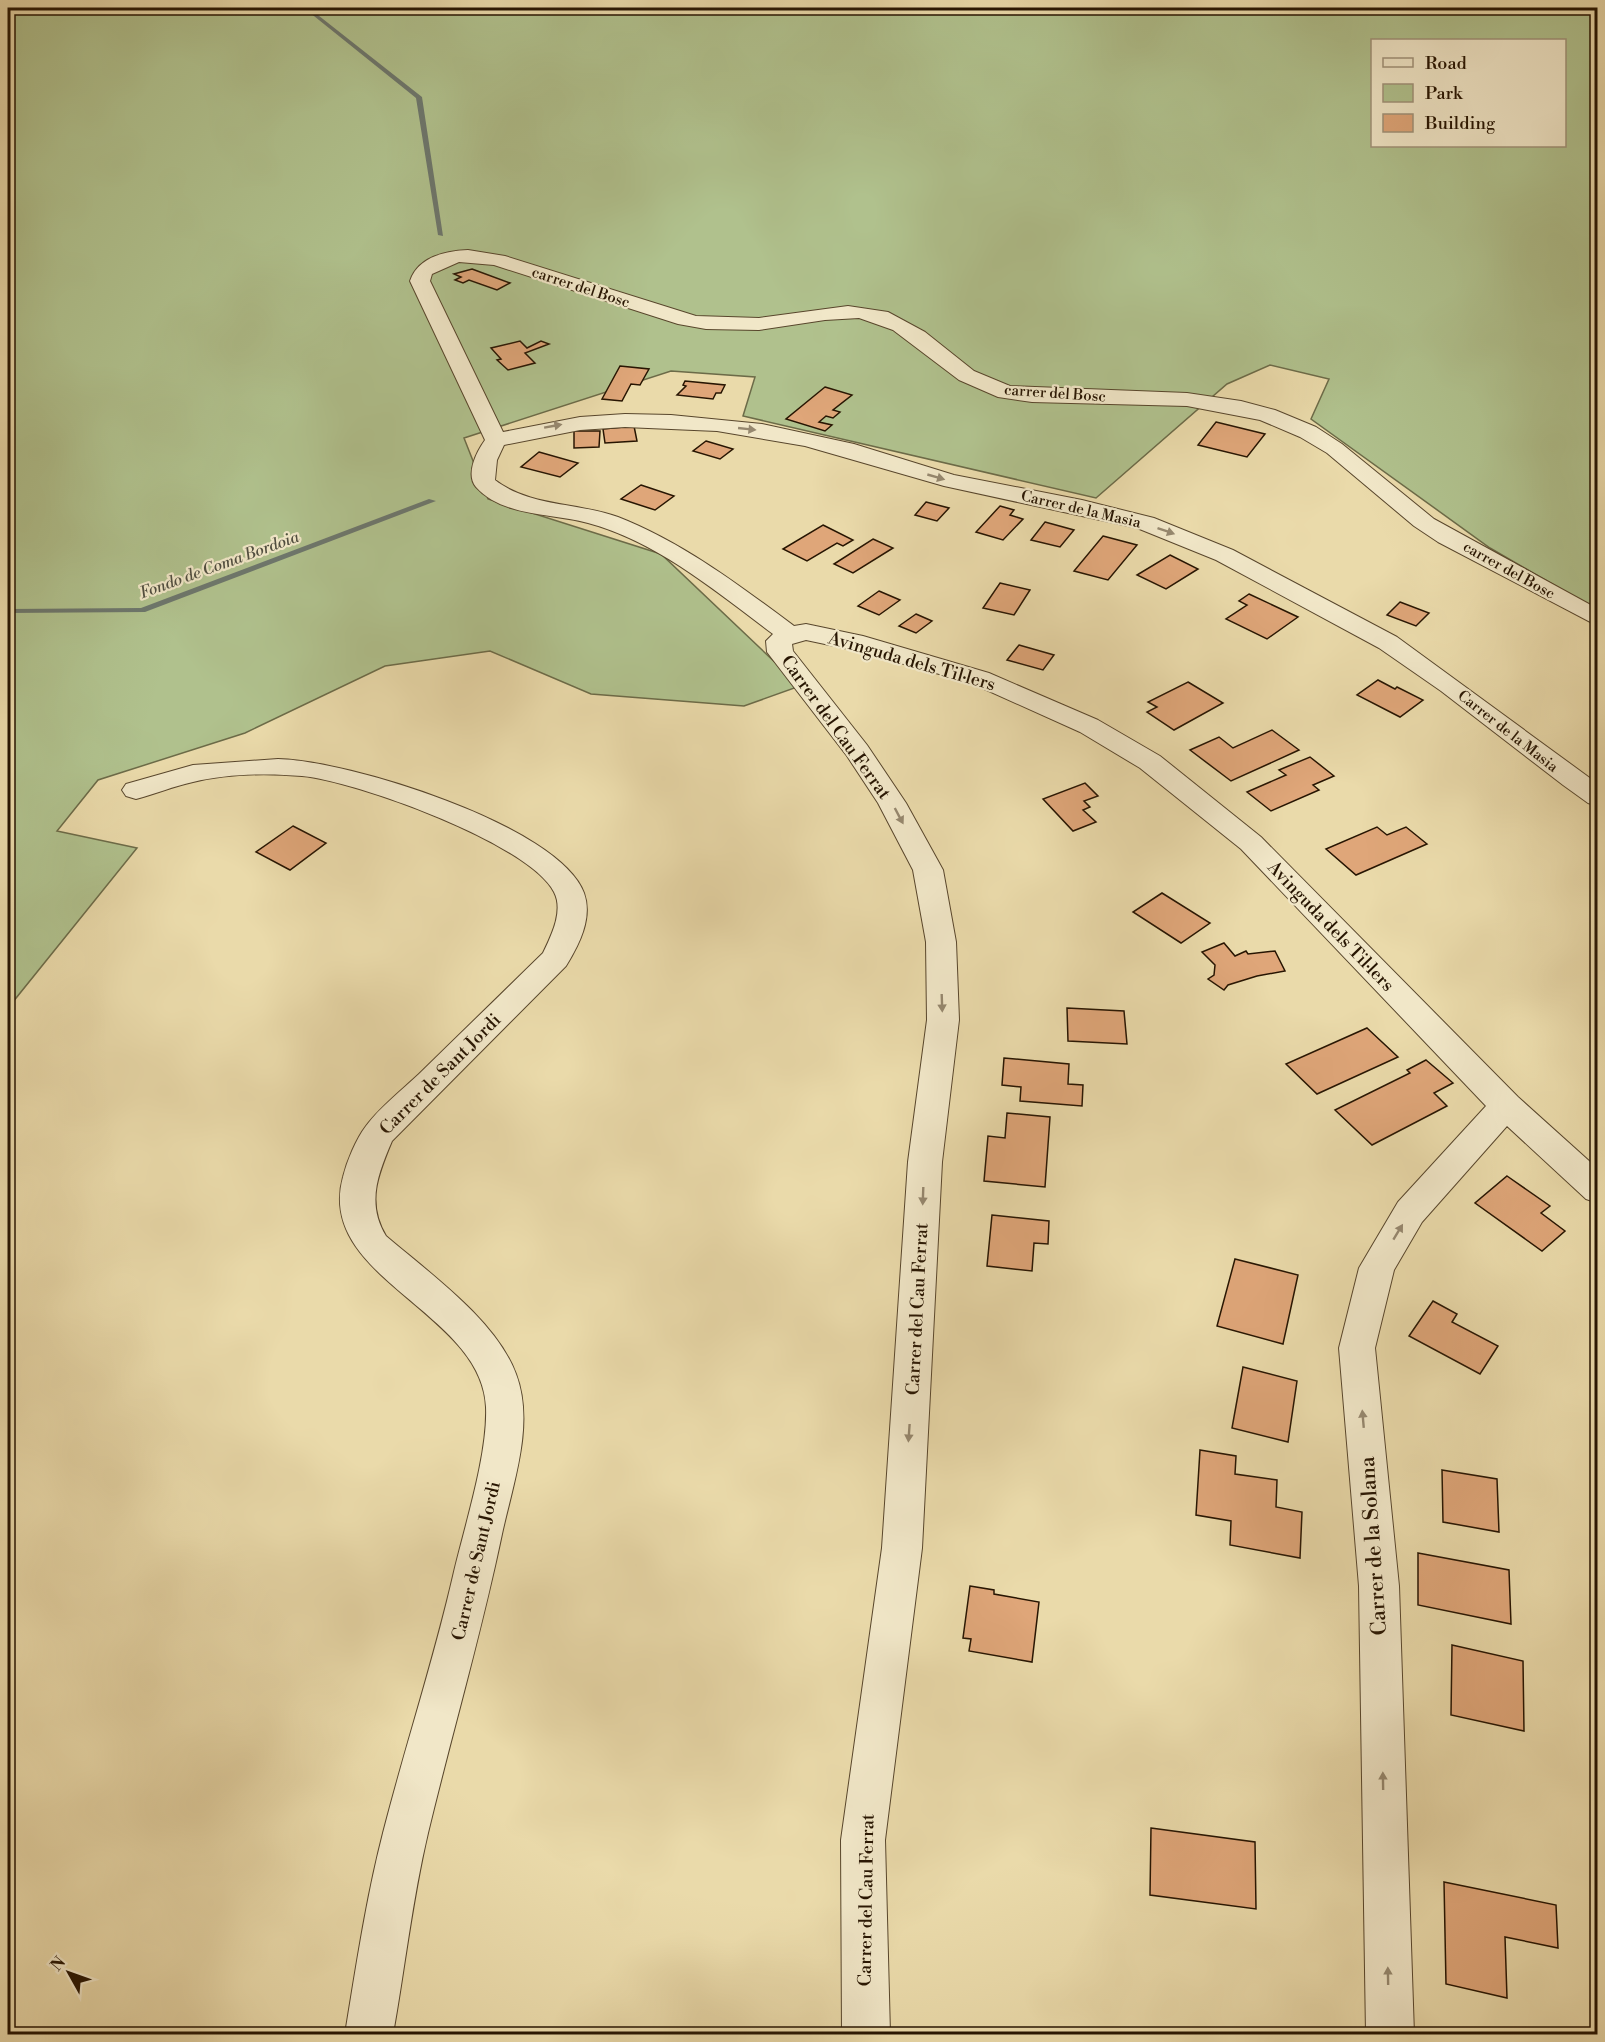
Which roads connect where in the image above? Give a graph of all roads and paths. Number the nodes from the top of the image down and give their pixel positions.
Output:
1 (496, 440) junction
2 (1598, 618) edge
3 (789, 634) junction
4 (136, 790) dead end
5 (1598, 797) edge
6 (1506, 1106) junction
7 (1598, 1190) edge
8 (369, 2034) edge
9 (866, 2034) edge
10 (1390, 2034) edge

1 - 2 street, carrer del Bosc
1 - 3 street
1 -> 5 street, Carrer de la Masia
3 - 6 street, Avinguda dels Til·lers
3 -> 9 street, Carrer del Cau Ferrat
4 - 8 street, Carrer de Sant Jordi
6 - 7 street, Avinguda dels Til·lers
10 -> 6 street, Carrer de la Solana

